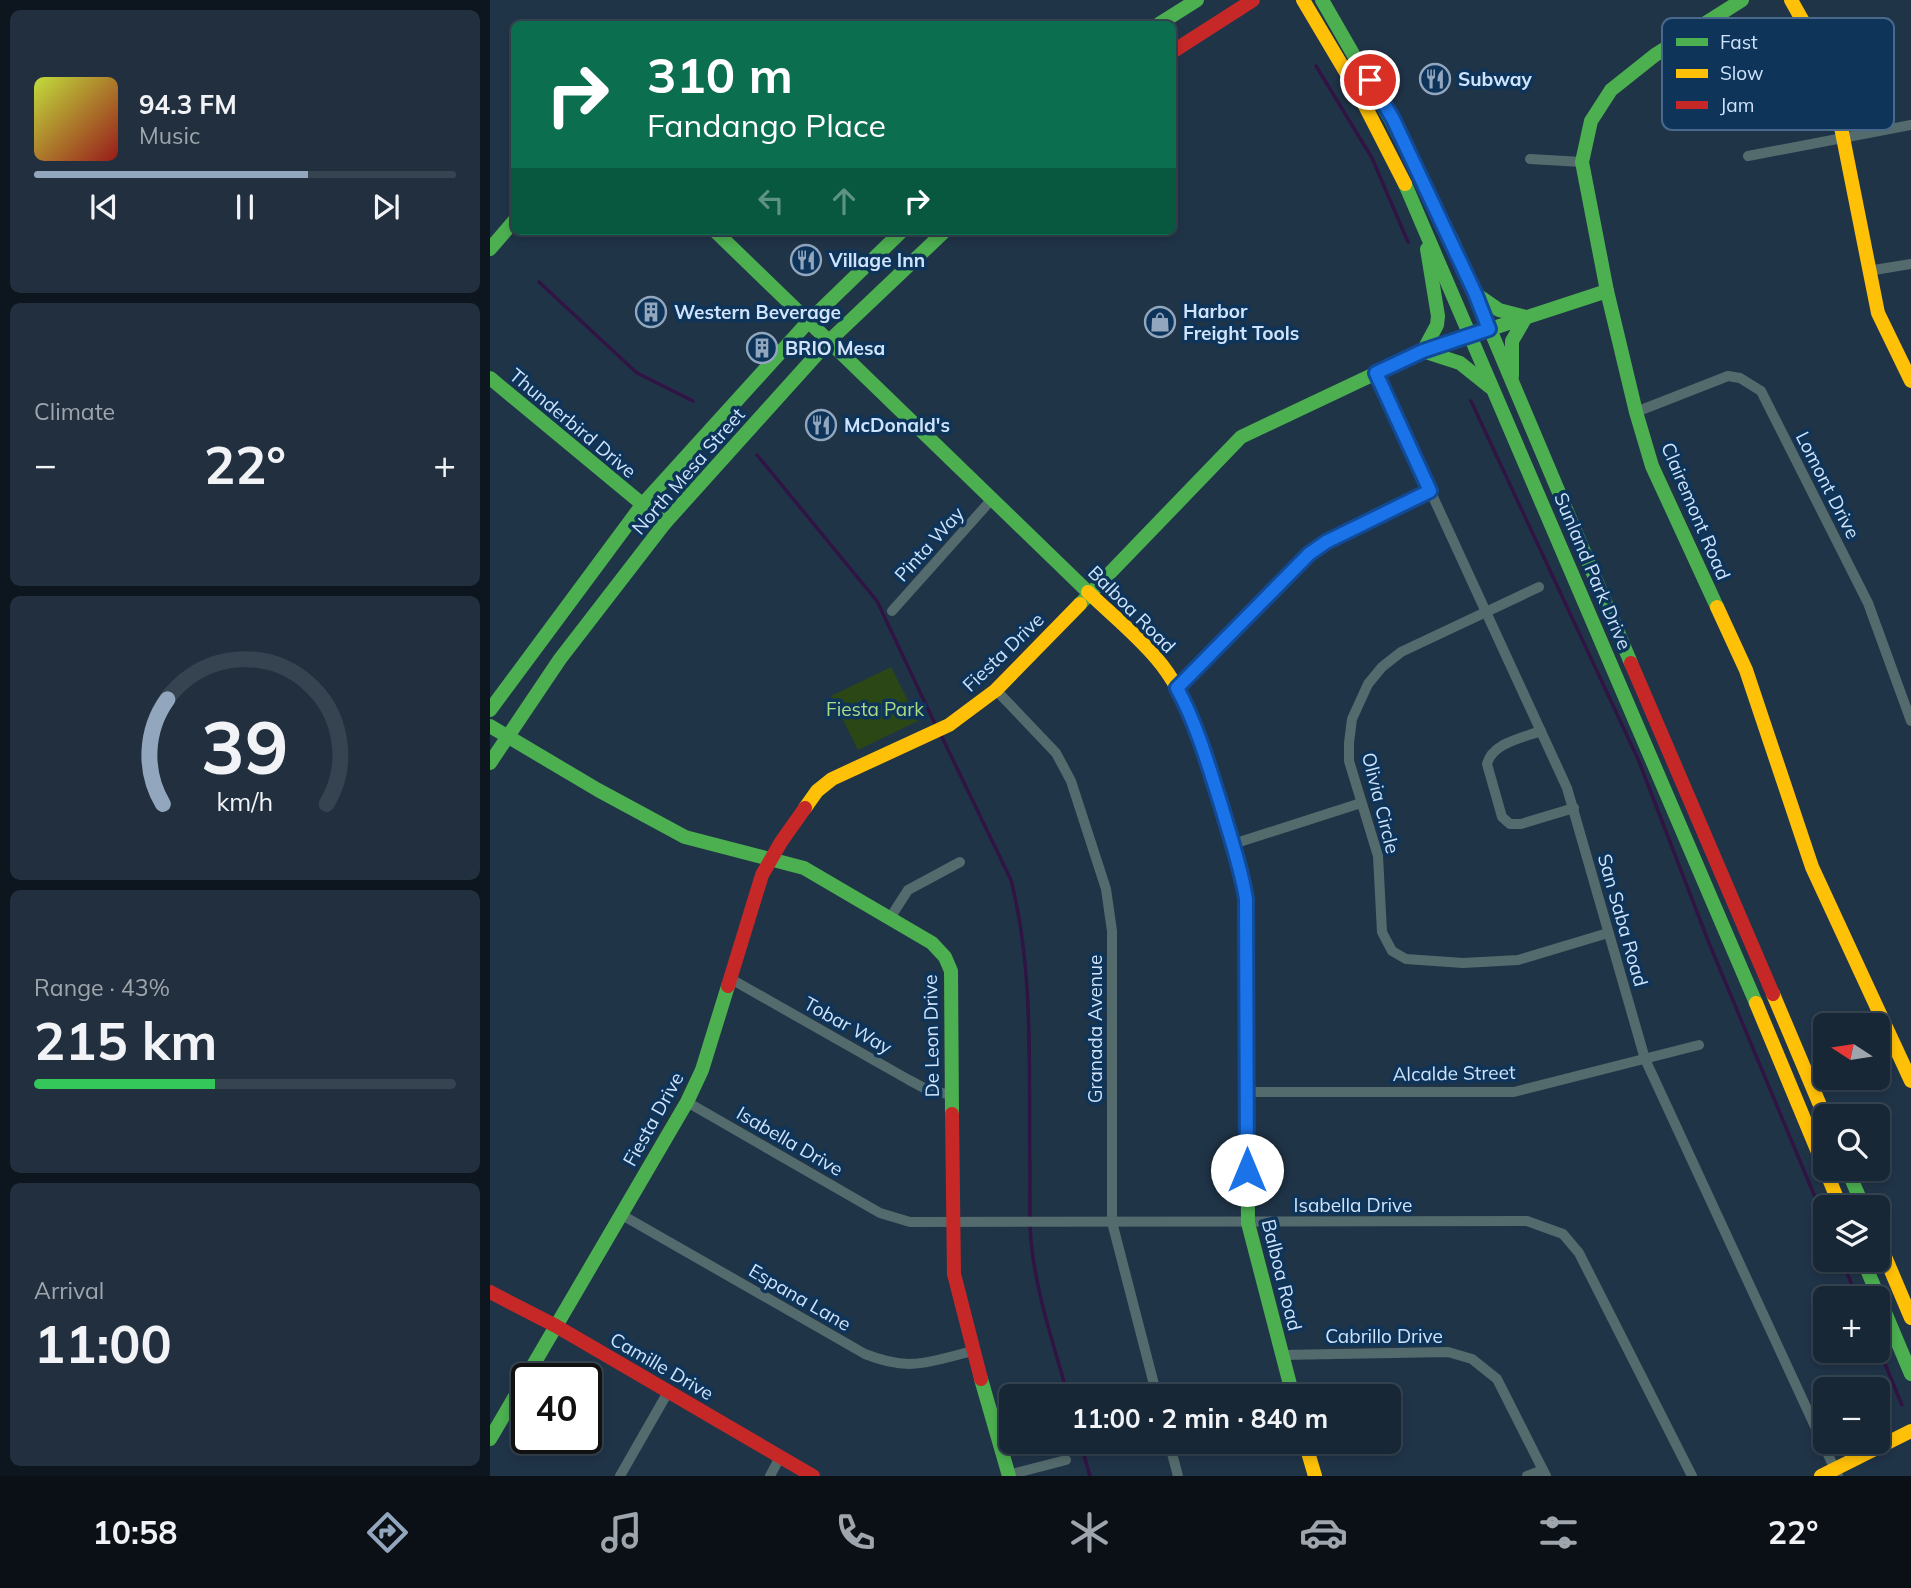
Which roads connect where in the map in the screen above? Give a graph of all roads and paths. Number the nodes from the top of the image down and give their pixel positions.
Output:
1 (1197, 0) edge
2 (1253, 0) edge
3 (1303, 0) edge
4 (1322, 0) edge
5 (1742, 0) edge
6 (1791, 0) edge
7 (1713, 18) edge
8 (1801, 18) edge
9 (1164, 21) edge
10 (1176, 49) edge
11 (1662, 50) edge
12 (1393, 119) junction
13 (1377, 127) junction
14 (1842, 130) edge
15 (1883, 130) edge
16 (1844, 137) junction
17 (1748, 156) dead end
18 (1530, 159) dead end
19 (1582, 162) junction
20 (511, 225) edge
21 (1425, 230) junction
22 (719, 235) edge
23 (898, 235) edge
24 (941, 235) edge
25 (490, 249) edge
26 (1911, 264) edge
27 (1868, 271) junction
28 (1607, 292) junction
29 (1475, 293) junction
30 (1526, 317) junction
31 (808, 322) junction
32 (1489, 329) junction
33 (1471, 335) junction
34 (828, 342) junction
35 (1423, 351) junction
36 (1376, 373) junction
37 (490, 378) edge
38 (1911, 381) edge
39 (1512, 382) junction
40 (1496, 393) junction
41 (1636, 412) junction
42 (1430, 491) junction
43 (992, 499) junction
44 (642, 505) junction
45 (665, 523) junction
46 (1539, 587) dead end
47 (1090, 593) junction
48 (892, 611) dead end
49 (1486, 611) junction
50 (1177, 688) junction
51 (996, 690) junction
52 (490, 710) edge
53 (1911, 722) edge
54 (490, 726) edge
55 (1541, 731) junction
56 (507, 737) junction
57 (490, 763) edge
58 (1361, 803) junction
59 (1574, 808) junction
60 (1233, 844) junction
61 (770, 858) junction
62 (960, 862) dead end
63 (890, 918) junction
64 (1608, 933) junction
65 (730, 979) junction
66 (1699, 1045) dead end
67 (1645, 1059) junction
68 (1911, 1082) edge
69 (1247, 1092) junction
70 (951, 1095) junction
71 (687, 1102) junction
72 (1819, 1104) edge
73 (1813, 1140) edge
74 (622, 1215) junction
75 (1112, 1222) junction
76 (952, 1223) junction
77 (1248, 1223) junction
78 (1890, 1268) edge
79 (1868, 1272) edge
80 (490, 1292) edge
81 (1911, 1318) edge
82 (556, 1326) junction
83 (973, 1351) junction
84 (1281, 1355) junction
85 (1911, 1374) edge
86 (1154, 1384) edge
87 (1289, 1384) edge
88 (668, 1392) junction
89 (1911, 1432) edge
90 (490, 1439) edge
91 (1172, 1454) edge
92 (1309, 1454) edge
93 (780, 1457) junction
94 (1066, 1460) dead end
95 (1544, 1473) edge
96 (1831, 1474) edge
97 (1007, 1475) edge
98 (620, 1476) edge
99 (769, 1476) edge
100 (813, 1476) edge
101 (1178, 1476) edge
102 (1315, 1476) edge
103 (1527, 1476) edge
104 (1692, 1476) edge

1 - 9 street
2 - 10 street
3 - 13 street, Sunland Park Drive
4 - 12 street, Sunland Park Drive
5 - 7 street, Clairemont Road
6 - 8 street
11 - 19 street, Clairemont Road
12 - 13 street
12 - 29 street, Sunland Park Drive
13 - 21 street, Sunland Park Drive
14 - 16 street
15 - 16 street
16 - 17 street
16 - 27 street
18 - 19 street
19 - 28 street, Clairemont Road
20 - 25 street
21 - 33 street, Sunland Park Drive
21 - 35 street
22 - 31 street, Balboa Road
23 - 31 street, North Mesa Street
24 - 34 street, North Mesa Street
26 - 27 street
27 - 38 street
28 - 30 street, Fiesta Drive
28 - 41 street, Clairemont Road
29 - 30 street
29 - 32 street, Sunland Park Drive
30 - 32 street, Fiesta Drive
30 - 39 street
31 - 34 street, Balboa Road
31 - 44 street, North Mesa Street
32 - 33 street, Fiesta Drive
32 - 39 street, Sunland Park Drive
33 - 35 street, Fiesta Drive
33 - 40 street, Sunland Park Drive
34 - 43 street, Balboa Road
34 - 45 street, North Mesa Street
35 - 36 street, Fiesta Drive
35 - 40 street
36 - 42 street, San Saba Road
36 - 47 street, Fiesta Drive
37 - 44 street, Thunderbird Drive
39 - 72 street, Sunland Park Drive
40 - 73 street, Sunland Park Drive
41 - 53 street, Lomont Drive
41 - 68 street, Clairemont Road
42 - 49 street, San Saba Road
42 - 50 street
43 - 47 street, Balboa Road
43 - 48 street, Pinta Way
44 - 45 street, Thunderbird Drive
44 - 52 street, North Mesa Street
45 - 56 street, North Mesa Street
46 - 49 street, Olivia Circle
47 - 50 street, Balboa Road
47 - 51 street, Fiesta Drive
49 - 55 street, San Saba Road
49 - 58 street, Olivia Circle
50 - 60 street, Balboa Road
51 - 61 street, Fiesta Drive
51 - 75 street, Granada Avenue
54 - 56 street, De Leon Drive
55 - 59 street, San Saba Road
55 - 59 street
56 - 57 street, North Mesa Street
56 - 61 street, De Leon Drive
58 - 60 street
58 - 64 street, Olivia Circle
59 - 64 street, San Saba Road
60 - 69 street, Balboa Road
61 - 63 street, De Leon Drive
61 - 65 street, Fiesta Drive
62 - 63 street
63 - 70 street, De Leon Drive
64 - 67 street, San Saba Road
65 - 70 street, Tobar Way
65 - 71 street, Fiesta Drive
66 - 67 street, Alcalde Street
67 - 69 street, Alcalde Street
67 - 96 street, San Saba Road
69 - 77 street, Balboa Road
70 - 76 street, De Leon Drive
71 - 74 street, Fiesta Drive
71 - 76 street, Isabella Drive
74 - 82 street, Fiesta Drive
74 - 83 street, Espana Lane
75 - 76 street, Isabella Drive
75 - 77 street, Isabella Drive
75 - 86 street, Granada Avenue
76 - 83 street, De Leon Drive
77 - 84 street, Balboa Road
77 - 104 street, Isabella Drive
78 - 81 street
79 - 85 street
80 - 82 street, Camille Drive
82 - 88 street, Camille Drive
82 - 90 street, Fiesta Drive
83 - 97 street, De Leon Drive
84 - 87 street, Balboa Road
84 - 95 street, Cabrillo Drive
88 - 93 street, Camille Drive
88 - 98 street
89 - 96 street
91 - 101 street
92 - 102 street
93 - 99 street
93 - 100 street, Camille Drive
94 - 97 street
95 - 103 street

